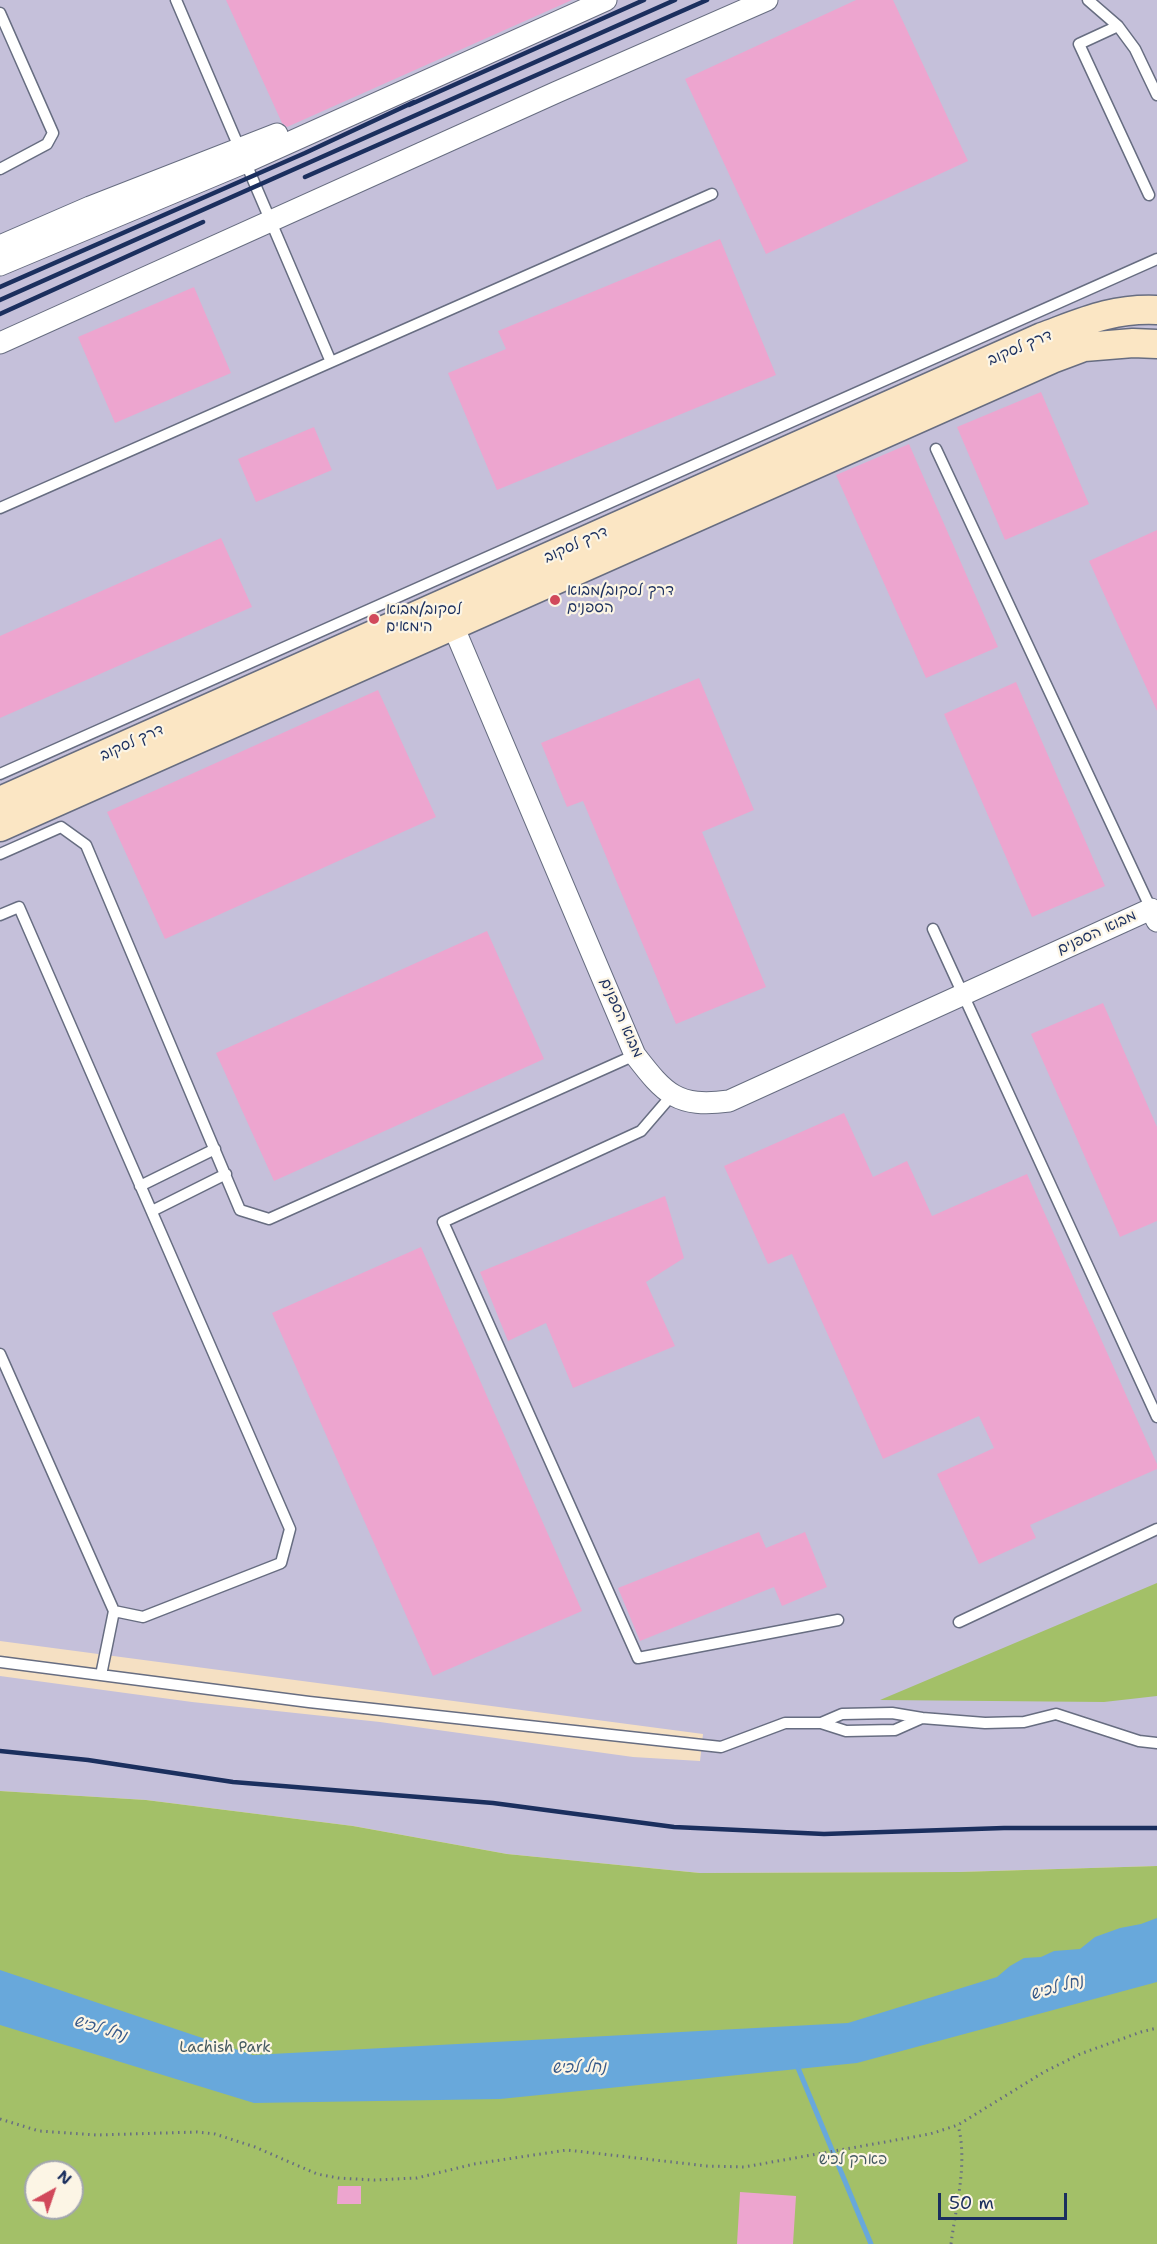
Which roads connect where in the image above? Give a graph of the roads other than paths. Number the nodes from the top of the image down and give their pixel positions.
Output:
1 (176, 0) edge
2 (582, 0) edge
3 (606, 0) edge
4 (768, 0) edge
5 (1088, 0) edge
6 (0, 13) edge
7 (1118, 26) junction
8 (1157, 95) edge
9 (243, 155) junction
10 (0, 169) edge
11 (712, 194) dead end
12 (1149, 195) dead end
13 (271, 221) junction
14 (0, 246) edge
15 (1157, 259) edge
16 (0, 265) edge
17 (1157, 310) edge
18 (0, 343) edge
19 (1157, 344) edge
20 (331, 362) junction
21 (936, 449) dead end
22 (0, 508) edge
23 (448, 615) junction
24 (0, 774) edge
25 (0, 801) edge
26 (0, 827) edge
27 (0, 854) edge
28 (0, 915) edge
29 (1154, 915) edge
30 (933, 929) dead end
31 (962, 995) junction
32 (635, 1055) junction
33 (672, 1095) junction
34 (215, 1149) junction
35 (226, 1174) junction
36 (140, 1186) junction
37 (152, 1211) junction
38 (0, 1354) edge
39 (1157, 1417) edge
40 (1157, 1528) edge
41 (114, 1611) junction
42 (838, 1620) dead end
43 (959, 1622) dead end
44 (0, 1662) edge
45 (101, 1675) junction
46 (922, 1718) junction
47 (821, 1723) junction
48 (1157, 1743) edge

1 - 9 lane
2 - 9 street
3 - 9 street
4 - 13 street
5 - 7 lane
6 - 10 lane
7 - 8 lane
7 - 12 lane
9 - 13 lane
9 - 14 street
9 - 16 street
11 - 20 lane
13 - 18 street
13 - 20 lane
15 - 24 lane
17 - 23 street, דרך לסקוב
19 - 23 street, דרך לסקוב
20 - 22 lane
21 - 29 lane
23 - 25 street, דרך לסקוב
23 - 26 street, דרך לסקוב
23 - 32 street, מבוא הספנים
27 - 34 lane
28 - 36 lane
29 - 31 street, מבוא הספנים
30 - 31 lane
31 - 33 street, מבוא הספנים
31 - 39 lane
32 - 33 street, מבוא הספנים
32 - 35 lane
33 - 42 lane
34 - 35 lane
34 - 36 lane
35 - 37 lane
36 - 37 lane
37 - 41 lane
38 - 41 lane
40 - 43 lane
41 - 45 lane
44 - 45 lane
45 - 47 lane
46 - 47 lane
46 - 47 lane
46 - 48 lane

